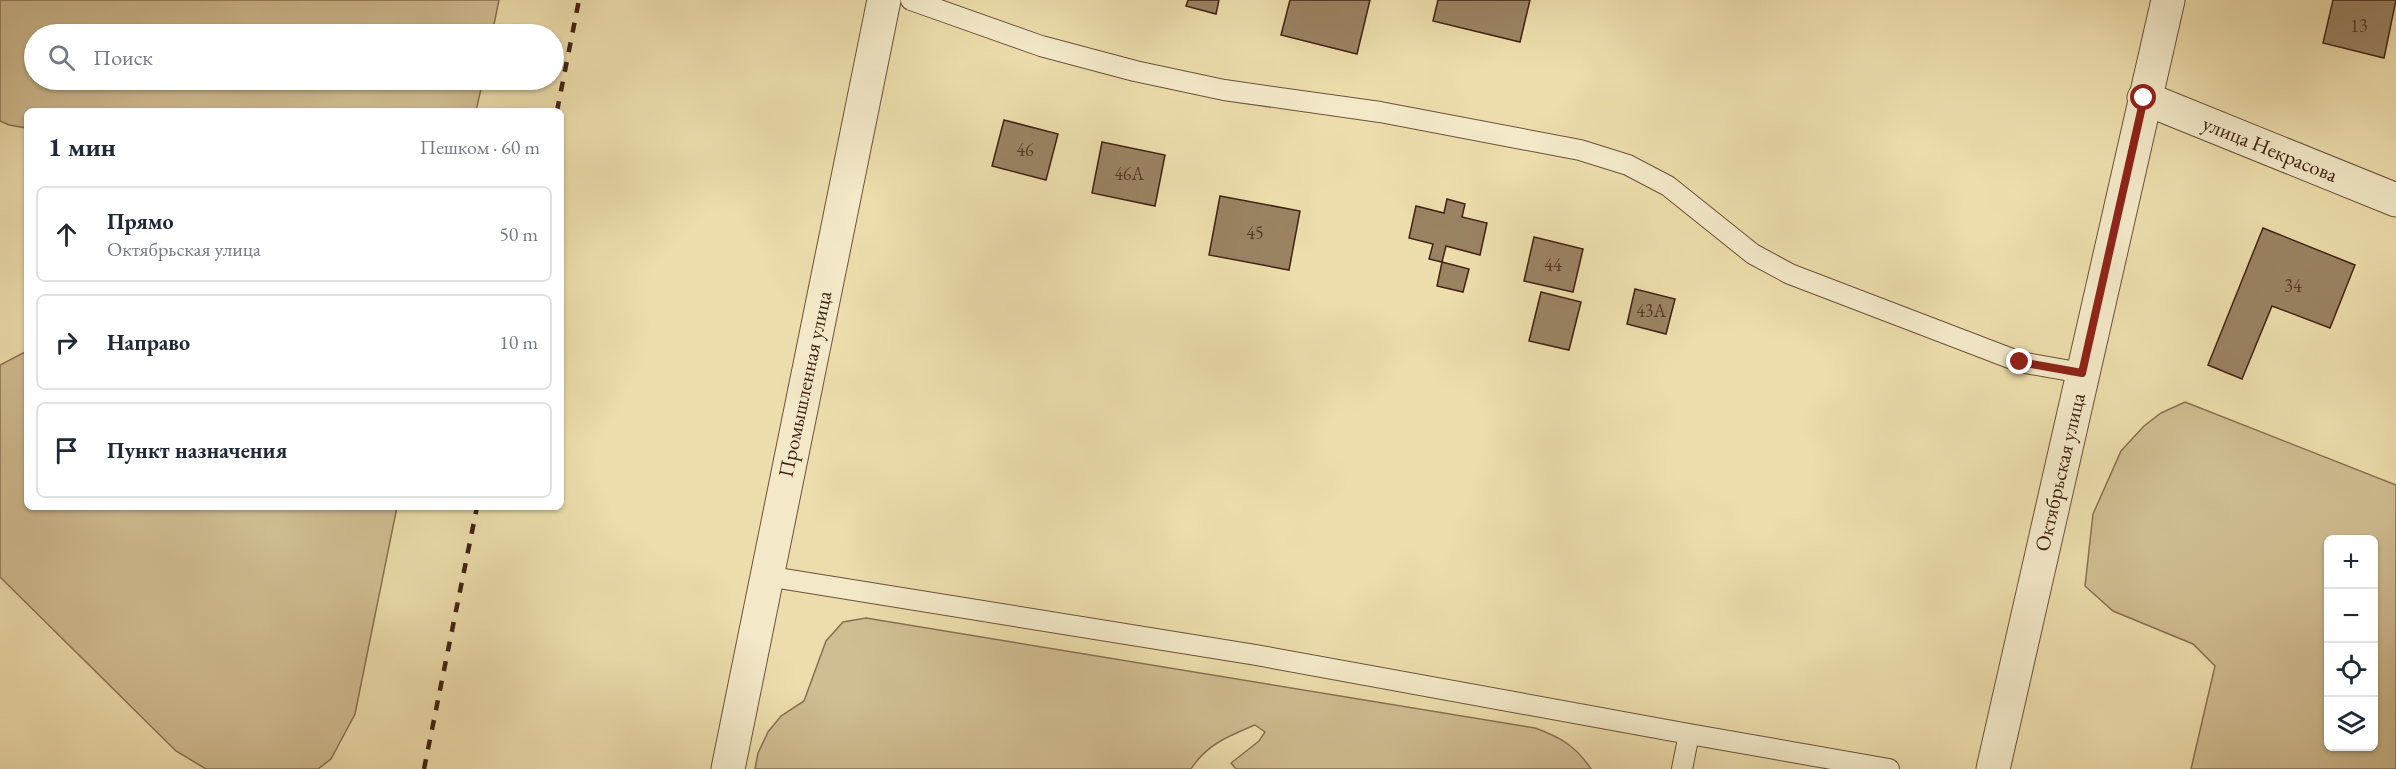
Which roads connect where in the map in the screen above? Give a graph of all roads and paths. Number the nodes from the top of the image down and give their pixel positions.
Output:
1 (884, 0) edge
2 (911, 0) edge
3 (2168, 0) edge
4 (2144, 98) junction
5 (2396, 200) edge
6 (2082, 373) junction
7 (766, 576) junction
8 (1689, 734) junction
9 (728, 769) edge
10 (1682, 769) edge
11 (1889, 769) edge
12 (1993, 769) edge

1 - 7 street, Промышленная улица
2 - 6 lane
3 - 4 street, Октябрьская улица
4 - 5 street, улица Некрасова
4 - 6 street, Октябрьская улица
6 - 12 street, Октябрьская улица
7 - 8 lane
7 - 9 street, Промышленная улица
8 - 10 lane
8 - 11 lane

